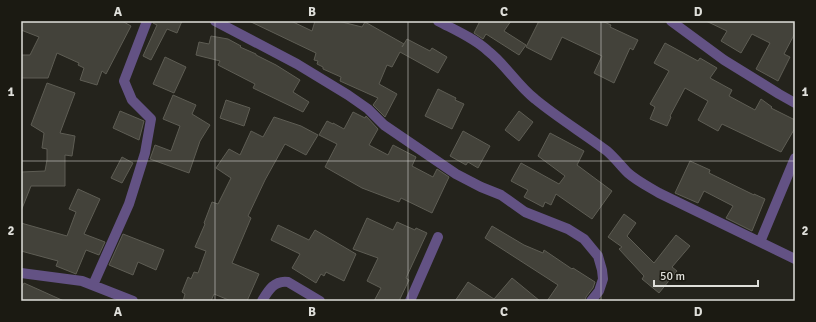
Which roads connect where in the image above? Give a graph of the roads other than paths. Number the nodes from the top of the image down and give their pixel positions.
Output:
1 (147, 21) edge
2 (215, 21) edge
3 (438, 21) edge
4 (671, 21) edge
5 (795, 103) edge
6 (795, 158) edge
7 (438, 237) dead end
8 (760, 242) junction
9 (795, 259) edge
10 (21, 273) edge
11 (93, 285) junction
12 (133, 301) edge
13 (262, 301) edge
14 (320, 301) edge
15 (410, 301) edge
16 (591, 301) edge

1 - 11 street
2 - 16 street
3 - 8 street
4 - 5 street
6 - 8 street
7 - 15 street
8 - 9 street
10 - 11 street
11 - 12 street
13 - 14 street

